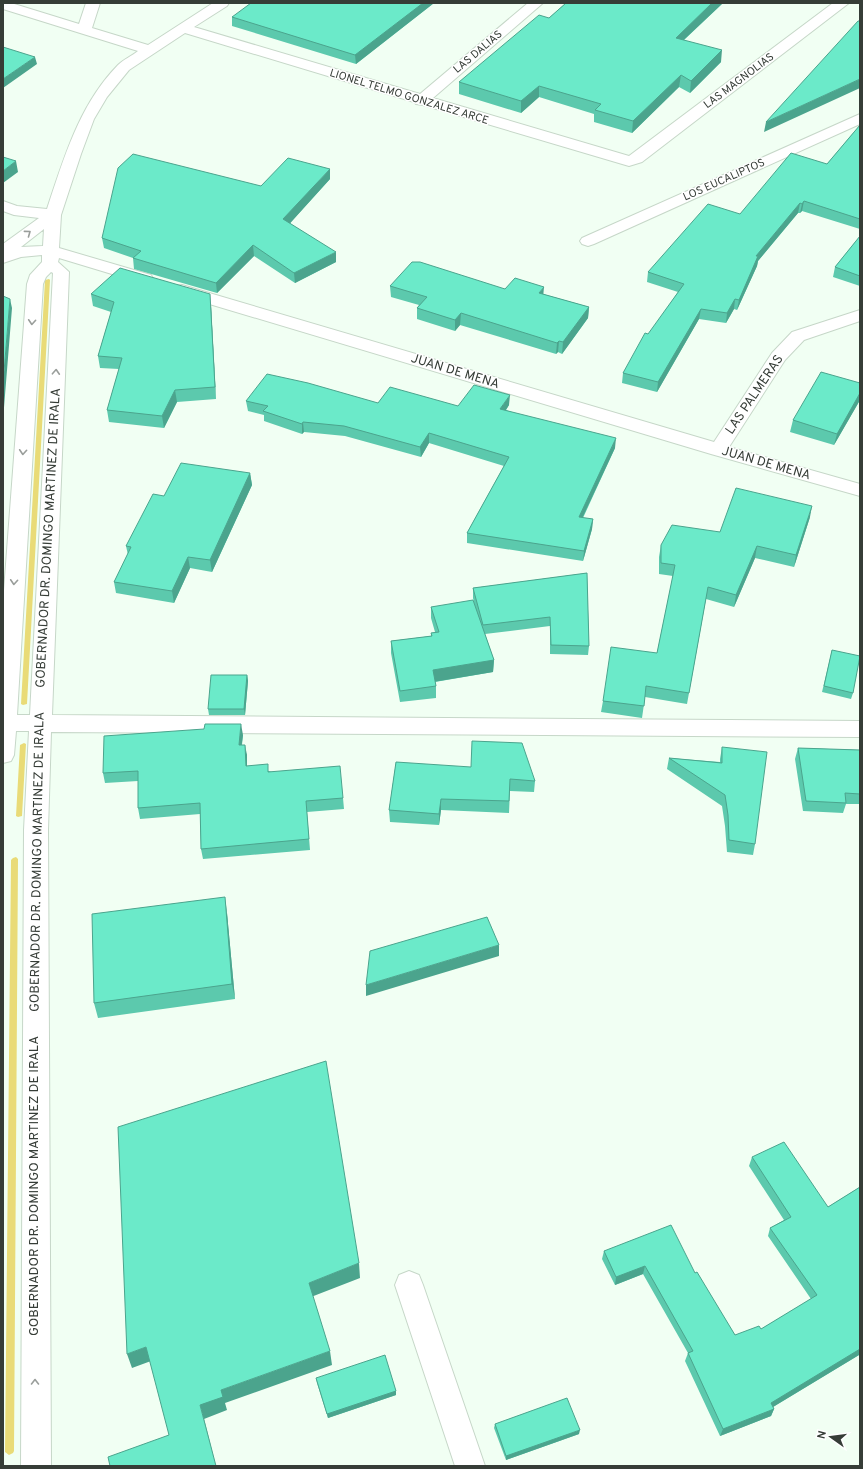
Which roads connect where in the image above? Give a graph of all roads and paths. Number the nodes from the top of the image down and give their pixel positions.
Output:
1 (93, 3) edge
2 (222, 3) edge
3 (536, 3) edge
4 (842, 3) edge
5 (3, 5) edge
6 (182, 28) junction
7 (84, 31) junction
8 (149, 50) junction
9 (421, 101) junction
10 (860, 118) edge
11 (637, 159) joint
12 (3, 206) edge
13 (53, 214) junction
14 (588, 241) dead end
15 (3, 252) edge
16 (51, 257) junction
17 (3, 258) edge
18 (860, 315) edge
19 (718, 450) junction
20 (860, 490) edge
21 (5, 723) junction
22 (40, 723) junction
23 (860, 729) edge
24 (3, 755) edge
25 (409, 1285) dead end
26 (36, 1466) edge
27 (470, 1466) edge

1 - 7 street
2 - 6 street
3 - 9 street, LAS DALIAS
4 - 11 street, LAS MAGNOLIAS
5 - 7 street
6 - 8 street
6 - 9 street, LIONEL TELMO GONZALEZ ARCE
7 - 8 street
8 - 13 street
9 - 11 street, LIONEL TELMO GONZALEZ ARCE
10 - 14 street, LOS EUCALIPTOS
12 - 13 street
15 -> 13 street
13 - 16 street
16 - 17 street, JUAN DE MENA
16 - 19 street, JUAN DE MENA
16 -> 21 street
22 -> 16 street, GOBERNADOR DR. DOMINGO MARTINEZ DE IRALA
18 - 19 street, LAS PALMERAS
19 - 20 street, JUAN DE MENA
21 - 22 street
21 - 24 street
22 - 23 street
26 -> 22 street, GOBERNADOR DR. DOMINGO MARTINEZ DE IRALA
25 - 27 street

